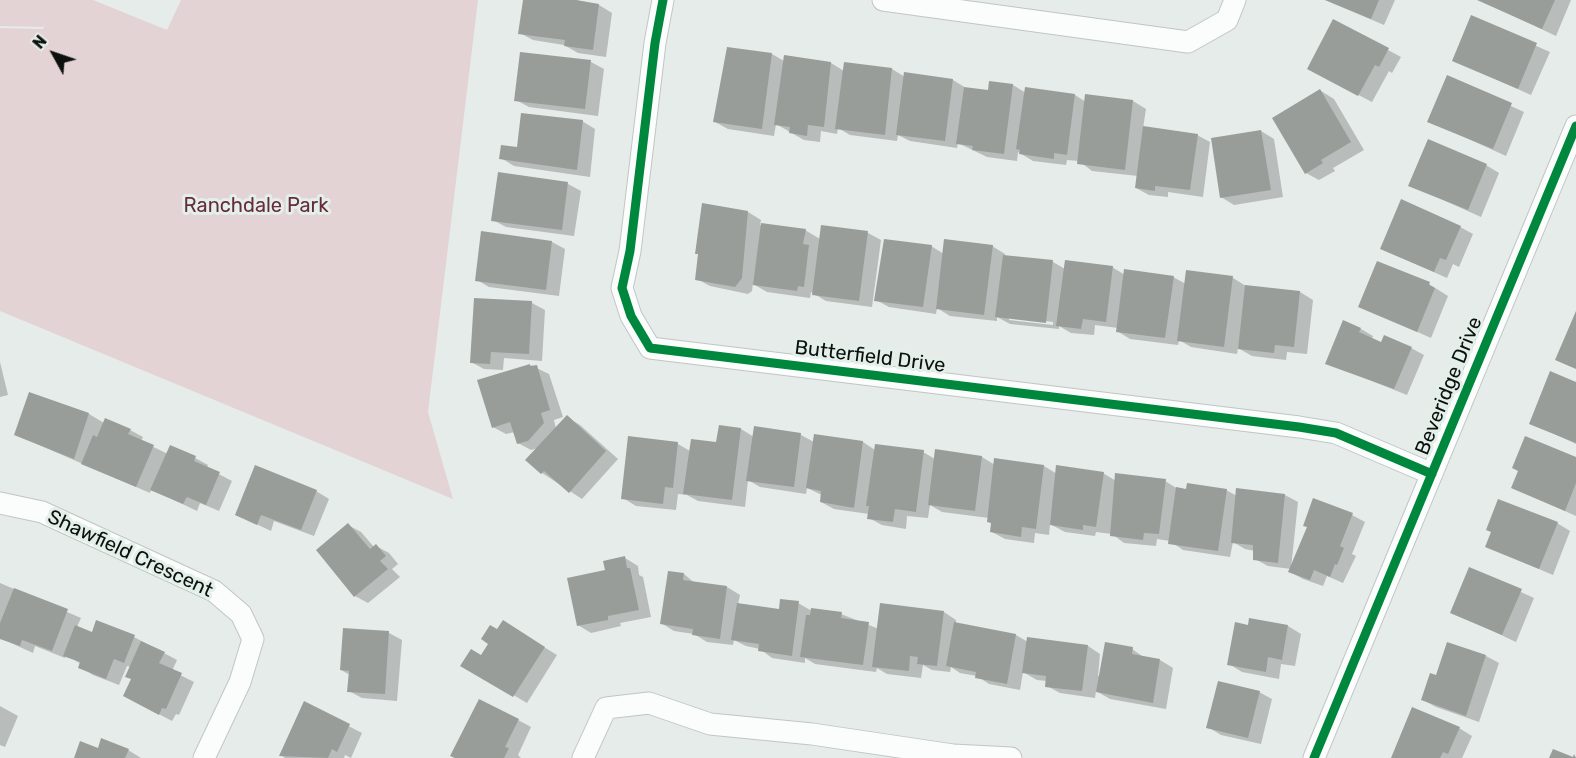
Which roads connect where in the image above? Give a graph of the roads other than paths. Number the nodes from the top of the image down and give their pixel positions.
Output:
1 (663, 0) edge
2 (883, 0) edge
3 (1235, 0) edge
4 (1576, 126) edge
5 (1432, 474) junction
6 (0, 503) edge
7 (953, 756) edge
8 (204, 758) edge
9 (583, 758) edge
10 (1011, 758) edge
11 (1314, 758) edge

1 - 5 street, Butterfield Drive
2 - 3 street
4 - 5 street, Beveridge Drive
5 - 11 street, Beveridge Drive
6 - 8 street, Shawfield Crescent
7 - 9 street
7 - 10 street

